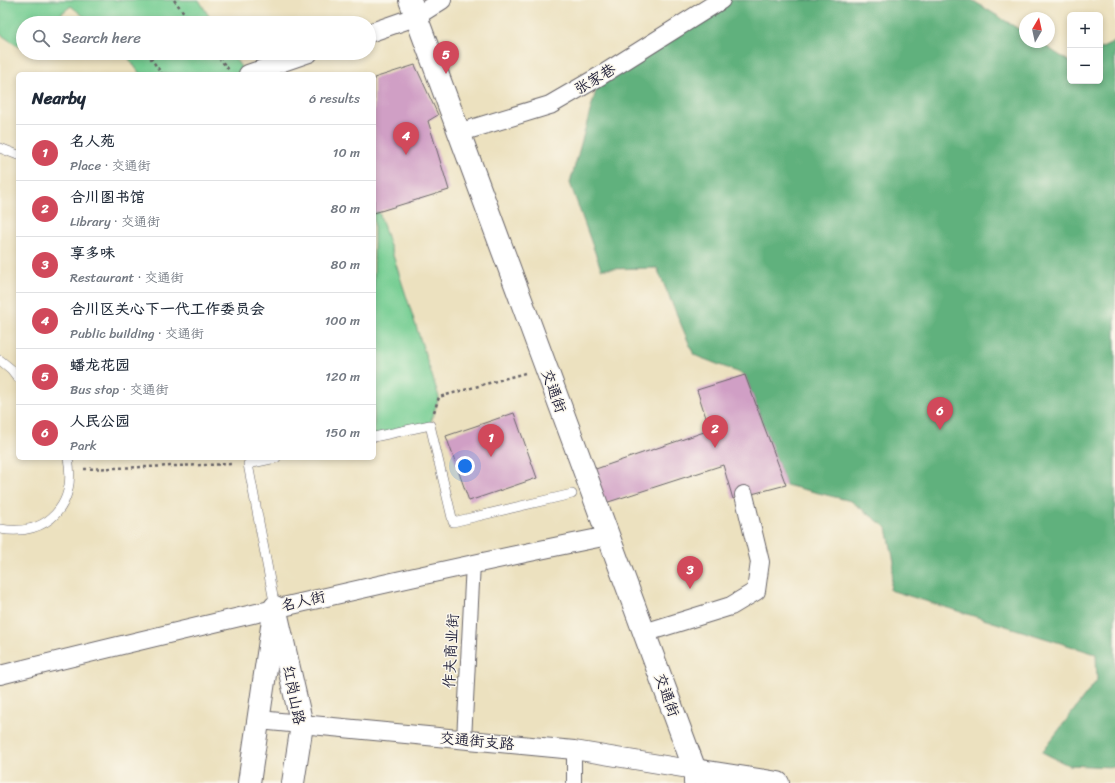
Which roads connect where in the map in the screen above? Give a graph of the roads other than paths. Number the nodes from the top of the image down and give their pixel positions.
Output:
1 (442, 0) edge
2 (721, 0) edge
3 (412, 9) edge
4 (376, 29) edge
5 (289, 60) edge
6 (254, 72) edge
7 (458, 133) junction
8 (0, 148) edge
9 (16, 153) edge
10 (0, 360) edge
11 (16, 375) edge
12 (376, 437) edge
13 (68, 460) edge
14 (267, 460) edge
15 (572, 494) dead end
16 (744, 495) dead end
17 (0, 529) edge
18 (608, 536) junction
19 (473, 564) junction
20 (275, 608) junction
21 (644, 633) junction
22 (0, 675) edge
23 (259, 720) junction
24 (302, 725) junction
25 (464, 740) junction
26 (574, 750) junction
27 (695, 777) edge
28 (249, 783) edge
29 (293, 783) edge
30 (574, 783) edge
31 (778, 783) edge

1 - 3 street
2 - 7 street, 张家巷
3 - 4 street
3 - 7 main road, 交通街
5 - 6 street
7 - 18 main road, 交通街
8 - 9 lane
10 - 11 lane
12 - 15 lane
13 - 17 lane
14 - 20 lane, 红岗山路
16 - 21 street
18 - 19 street, 名人街
18 - 21 main road, 交通街
19 - 20 street, 名人街
19 - 25 street, 作夫商业街
20 - 22 street, 名人街
20 - 23 main road, 红岗山路
20 - 24 main road, 红岗山路
21 - 27 main road, 交通街
23 - 24 street, 交通街支路
23 - 28 main road, 红岗山路
24 - 25 street, 交通街支路
24 - 29 main road, 红岗山路
25 - 26 street, 交通街支路
26 - 27 street, 交通街支路
26 - 30 street
27 - 31 main road

